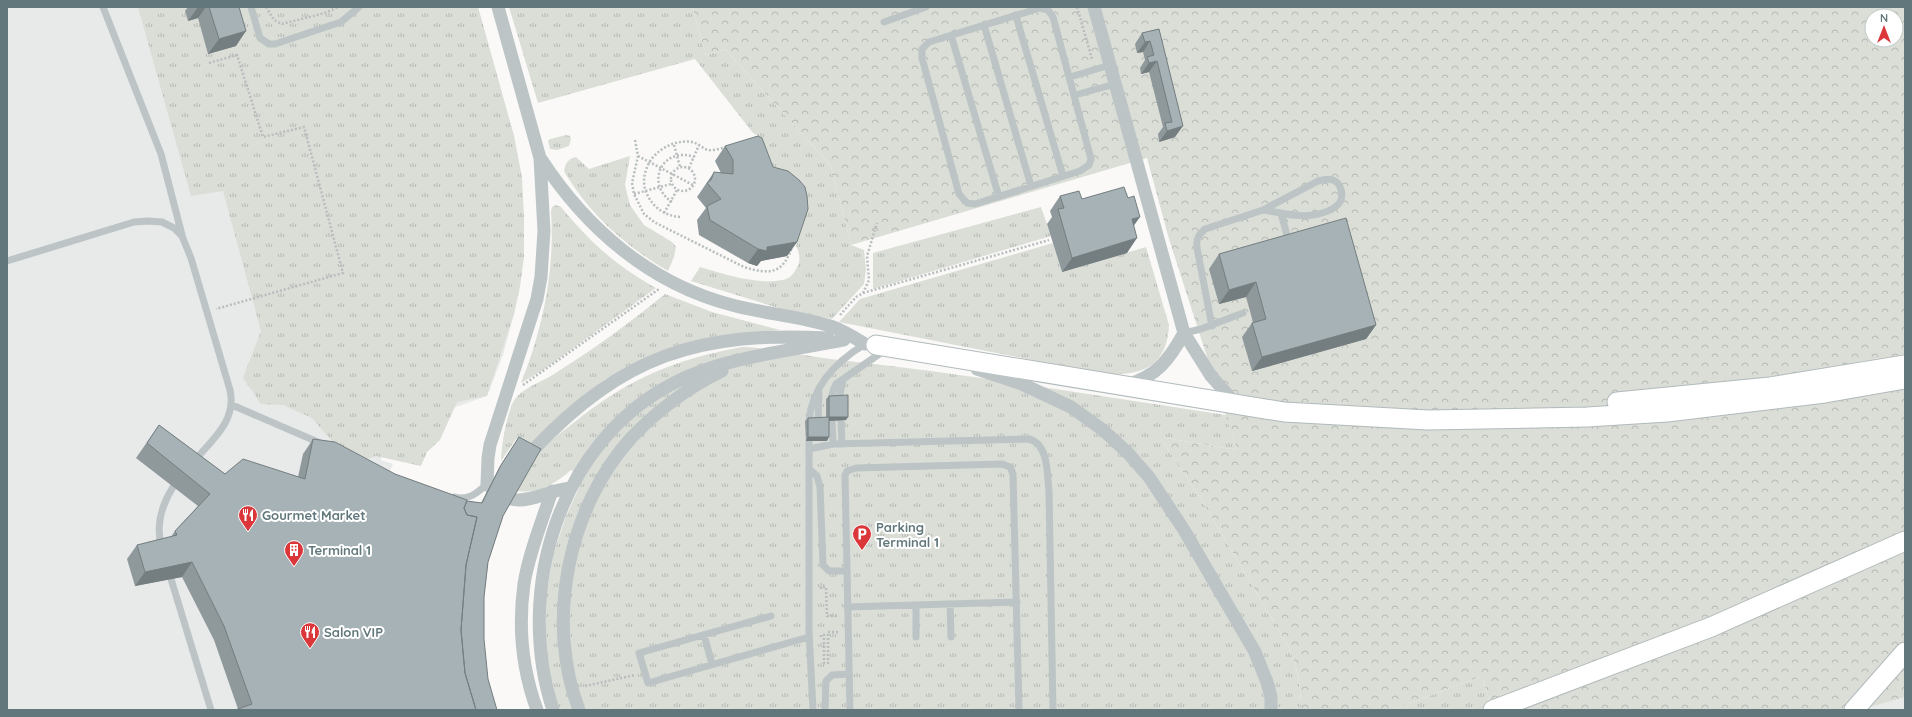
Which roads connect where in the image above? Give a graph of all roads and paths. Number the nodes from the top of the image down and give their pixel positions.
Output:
1 (103, 7) edge
2 (251, 7) edge
3 (266, 7) edge
4 (338, 7) edge
5 (359, 7) edge
6 (498, 7) edge
7 (926, 7) edge
8 (1077, 7) edge
9 (1094, 7) edge
10 (1016, 16) junction
11 (884, 22) dead end
12 (984, 25) junction
13 (951, 35) junction
14 (209, 63) dead end
15 (1110, 65) junction
16 (1096, 69) junction
17 (1070, 77) junction
18 (1115, 84) junction
19 (1075, 95) junction
20 (635, 140) dead end
21 (674, 145) junction
22 (700, 145) junction
23 (734, 145) edge
24 (677, 155) junction
25 (638, 156) junction
26 (694, 157) junction
27 (540, 158) junction
28 (650, 161) junction
29 (680, 167) junction
30 (661, 168) junction
31 (689, 168) junction
32 (671, 174) junction
33 (1063, 176) junction
34 (671, 184) junction
35 (693, 186) junction
36 (1031, 186) junction
37 (659, 187) junction
38 (677, 190) junction
39 (645, 191) junction
40 (634, 194) junction
41 (999, 197) junction
42 (672, 202) junction
43 (1263, 210) junction
44 (664, 213) junction
45 (1281, 213) junction
46 (680, 217) dead end
47 (877, 223) dead end
48 (182, 236) junction
49 (1288, 239) edge
50 (794, 240) edge
51 (1050, 240) dead end
52 (7, 260) edge
53 (668, 280) junction
54 (863, 294) junction
55 (207, 311) junction
56 (1243, 313) dead end
57 (1212, 326) junction
58 (832, 327) junction
59 (1184, 333) junction
60 (844, 340) junction
61 (877, 345) junction
62 (940, 356) junction
63 (746, 359) junction
64 (1905, 365) edge
65 (843, 378) junction
66 (1905, 379) edge
67 (1122, 387) junction
68 (509, 388) junction
69 (819, 391) junction
70 (831, 399) edge
71 (839, 399) edge
72 (1236, 404) junction
73 (232, 405) junction
74 (1284, 412) junction
75 (809, 421) edge
76 (818, 421) edge
77 (832, 421) edge
78 (841, 421) edge
79 (833, 444) junction
80 (842, 444) junction
81 (325, 445) edge
82 (533, 450) edge
83 (188, 468) edge
84 (808, 469) junction
85 (487, 484) junction
86 (173, 487) dead end
87 (570, 488) junction
88 (552, 491) junction
89 (446, 494) edge
90 (1905, 541) edge
91 (162, 551) edge
92 (846, 571) junction
93 (171, 579) edge
94 (826, 587) dead end
95 (1017, 602) junction
96 (950, 604) junction
97 (916, 605) junction
98 (847, 607) junction
99 (771, 616) dead end
100 (827, 616) dead end
101 (828, 632) dead end
102 (704, 634) junction
103 (809, 637) junction
104 (916, 637) dead end
105 (951, 637) dead end
106 (1905, 652) edge
107 (821, 659) dead end
108 (712, 664) junction
109 (849, 674) junction
110 (212, 710) edge
111 (537, 710) edge
112 (553, 710) edge
113 (579, 710) edge
114 (813, 710) edge
115 (825, 710) edge
116 (850, 710) edge
117 (1019, 710) edge
118 (1053, 710) edge
119 (1271, 710) edge
120 (1493, 710) edge
121 (1854, 710) edge

1 - 48 lane
2 - 5 lane
3 - 4 path
6 - 27 street
7 - 11 lane
8 - 16 path
9 - 15 street
10 - 12 lane
10 - 17 lane
10 - 33 lane
12 - 13 lane
12 - 36 lane
13 - 41 lane
13 - 41 lane
14 - 55 path
15 - 16 lane
15 - 18 street
16 - 17 lane
17 - 19 lane
18 - 19 lane
18 - 59 street
19 - 33 lane
20 - 25 path
21 - 22 path
21 - 24 path
21 - 28 path
22 - 23 path
22 - 26 path
24 - 26 path
24 - 29 path
24 - 30 path
25 - 28 path
25 - 40 path
26 - 31 path
27 - 53 street
27 - 68 street
28 - 30 path
28 - 39 path
29 - 31 path
29 - 32 path
30 - 32 path
30 - 37 path
31 - 35 path
32 - 34 path
32 - 35 path
33 - 36 lane
34 - 37 path
34 - 38 path
35 - 38 path
36 - 41 lane
37 - 39 path
37 - 42 path
38 - 42 path
39 - 40 path
39 - 44 path
40 - 50 path
42 - 44 path
43 - 45 lane
43 - 45 lane
43 - 57 lane
44 - 46 path
45 - 49 lane
47 - 54 path
48 - 52 lane
48 - 55 lane
51 - 54 path
53 - 58 street
53 - 68 path
54 - 58 path
55 - 73 lane
56 - 57 lane
57 - 59 lane
58 - 61 street
59 - 67 street
59 - 72 street
60 - 61 street
60 - 63 street
60 - 82 street
61 - 62 main road
61 - 65 lane
61 - 69 lane
62 - 67 main road
62 - 119 street
63 - 87 street
63 - 113 street
64 - 74 main road
65 - 70 lane
65 - 71 lane
66 - 74 main road
67 - 72 main road
68 - 85 street
69 - 75 lane
69 - 76 lane
72 - 74 main road
73 - 81 lane
73 - 83 lane
77 - 79 lane
78 - 80 lane
79 - 80 lane
79 - 84 lane
80 - 118 lane
84 - 92 lane
84 - 103 lane
85 - 88 street
85 - 89 lane
86 - 91 lane
87 - 88 street
87 - 112 street
88 - 111 street
90 - 120 main road
92 - 95 lane
92 - 98 lane
93 - 110 lane
94 - 100 path
95 - 96 lane
95 - 117 lane
96 - 97 lane
96 - 105 lane
97 - 98 lane
97 - 104 lane
98 - 109 lane
99 - 102 lane
101 - 107 path
102 - 108 lane
102 - 108 lane
103 - 108 lane
103 - 114 lane
106 - 121 main road
109 - 115 lane
109 - 116 lane

